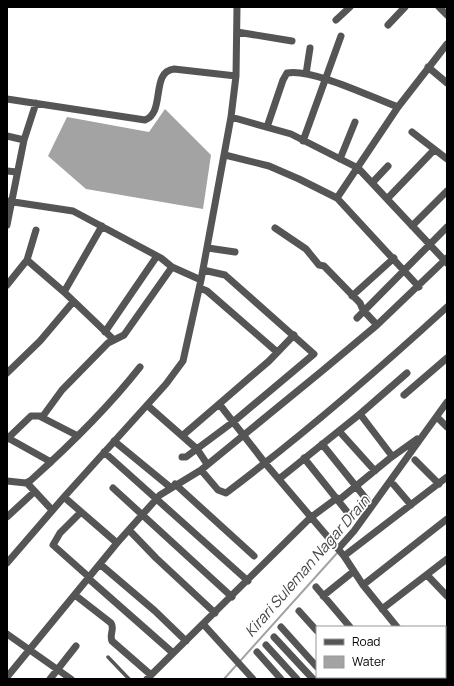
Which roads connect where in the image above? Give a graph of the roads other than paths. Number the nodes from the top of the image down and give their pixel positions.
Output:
1 (237, 7) edge
2 (350, 7) edge
3 (405, 7) edge
4 (439, 7) edge
5 (447, 15) edge
6 (336, 20) dead end
7 (388, 25) dead end
8 (237, 32) junction
9 (341, 36) dead end
10 (292, 41) dead end
11 (447, 44) edge
12 (310, 48) dead end
13 (428, 67) junction
14 (306, 74) junction
15 (236, 76) junction
16 (325, 79) junction
17 (447, 83) edge
18 (7, 99) edge
19 (36, 103) junction
20 (398, 107) junction
21 (231, 117) junction
22 (355, 122) dead end
23 (267, 126) junction
24 (412, 132) dead end
25 (7, 136) edge
26 (24, 140) junction
27 (303, 141) junction
28 (434, 150) junction
29 (225, 156) junction
30 (340, 159) junction
31 (447, 159) edge
32 (388, 166) dead end
33 (358, 168) junction
34 (7, 170) edge
35 (18, 172) junction
36 (372, 183) junction
37 (447, 191) edge
38 (337, 198) junction
39 (387, 199) junction
40 (9, 201) edge
41 (7, 225) edge
42 (102, 226) junction
43 (412, 226) junction
44 (447, 227) edge
45 (275, 228) dead end
46 (36, 230) dead end
47 (430, 245) junction
48 (208, 248) junction
49 (235, 252) dead end
50 (157, 256) junction
51 (394, 258) junction
52 (27, 260) junction
53 (446, 261) edge
54 (172, 267) junction
55 (203, 270) junction
56 (404, 270) junction
57 (202, 280) junction
58 (7, 285) edge
59 (419, 287) junction
60 (200, 288) junction
61 (64, 292) junction
62 (352, 296) junction
63 (73, 302) junction
64 (447, 307) edge
65 (363, 310) junction
66 (357, 318) dead end
67 (377, 325) junction
68 (105, 332) junction
69 (294, 334) junction
70 (113, 339) junction
71 (278, 352) junction
72 (447, 358) edge
73 (140, 367) dead end
74 (7, 373) edge
75 (407, 374) dead end
76 (404, 395) dead end
77 (447, 402) edge
78 (147, 405) junction
79 (220, 405) junction
80 (360, 414) junction
81 (41, 417) junction
82 (439, 419) dead end
83 (234, 422) junction
84 (447, 427) edge
85 (339, 431) junction
86 (243, 434) junction
87 (78, 436) junction
88 (182, 436) junction
89 (422, 436) junction
90 (7, 438) edge
91 (114, 441) junction
92 (322, 444) junction
93 (197, 449) junction
94 (104, 452) junction
95 (392, 456) junction
96 (182, 457) dead end
97 (304, 458) junction
98 (415, 460) dead end
99 (51, 462) junction
100 (266, 463) junction
101 (207, 464) junction
102 (201, 470) junction
103 (375, 470) junction
104 (447, 477) edge
105 (279, 479) junction
106 (7, 481) edge
107 (27, 483) junction
108 (439, 484) junction
109 (394, 485) dead end
110 (172, 486) junction
111 (357, 486) junction
112 (113, 488) dead end
113 (34, 492) junction
114 (64, 497) junction
115 (157, 499) junction
116 (338, 499) junction
117 (367, 500) dead end
118 (411, 505) junction
119 (52, 510) junction
120 (81, 512) junction
121 (142, 516) junction
122 (7, 517) edge
123 (310, 518) junction
124 (352, 518) dead end
125 (447, 519) edge
126 (129, 530) junction
127 (117, 543) junction
128 (340, 552) junction
129 (254, 556) dead end
130 (447, 559) edge
131 (7, 564) edge
132 (101, 565) junction
133 (354, 571) junction
134 (427, 575) junction
135 (90, 578) junction
136 (248, 581) junction
137 (362, 585) junction
138 (316, 588) dead end
139 (75, 595) junction
140 (323, 596) junction
141 (447, 596) edge
142 (232, 597) junction
143 (382, 609) junction
144 (299, 611) dead end
145 (215, 613) junction
146 (204, 625) junction
147 (349, 626) edge
148 (395, 626) edge
149 (281, 627) dead end
150 (316, 630) edge
151 (274, 637) dead end
152 (9, 638) edge
153 (186, 640) junction
154 (266, 645) dead end
155 (76, 646) dead end
156 (30, 650) junction
157 (257, 652) dead end
158 (173, 653) junction
159 (108, 657) dead end
160 (316, 666) edge
161 (59, 669) junction
162 (7, 677) edge
163 (149, 677) edge
164 (50, 679) edge
165 (71, 679) edge
166 (129, 679) edge
167 (253, 679) edge
168 (281, 679) edge
169 (297, 679) edge
170 (313, 679) edge

1 - 8 street
2 - 6 street
3 - 7 street
4 - 5 street
8 - 10 street
8 - 15 street
9 - 16 street
11 - 13 street
12 - 14 street
13 - 17 street
13 - 20 street
14 - 16 street
14 - 23 street
15 - 19 street
15 - 21 street
16 - 20 street
16 - 27 street
18 - 19 street
19 - 26 street
20 - 33 street
21 - 23 street
21 - 29 street
22 - 30 street
23 - 27 street
24 - 28 street
25 - 26 street
26 - 35 street
27 - 30 street
28 - 31 street
28 - 39 street
29 - 38 street
29 - 48 street
30 - 33 street
32 - 36 street
33 - 36 street
33 - 38 street
34 - 35 street
35 - 40 street
36 - 39 street
37 - 43 street
38 - 51 street
39 - 43 street
40 - 41 street
40 - 42 street
42 - 50 street
42 - 61 street
43 - 47 street
44 - 47 street
45 - 62 street
46 - 52 street
47 - 53 street
47 - 56 street
48 - 49 street
48 - 55 street
50 - 54 street
50 - 68 street
51 - 56 street
51 - 62 street
52 - 58 street
52 - 61 street
53 - 59 street
54 - 57 street
54 - 70 street
55 - 57 street
55 - 69 street
56 - 59 street
56 - 65 street
57 - 60 street
59 - 67 street
60 - 71 street
60 - 78 street
61 - 63 street
62 - 65 street
63 - 68 street
63 - 74 street
64 - 100 street
65 - 66 street
65 - 67 street
67 - 86 street
68 - 70 street
69 - 71 street
69 - 83 street
70 - 81 street
71 - 79 street
72 - 76 street
73 - 87 street
75 - 80 street
77 - 89 street
78 - 88 street
78 - 91 street
79 - 83 street
79 - 88 street
80 - 85 street
80 - 95 street
81 - 87 street
81 - 90 street
82 - 84 street
83 - 86 street
83 - 93 street
85 - 92 street
85 - 103 street
86 - 100 street
86 - 101 street
87 - 99 street
88 - 93 street
89 - 95 street
89 - 128 street
90 - 99 street
91 - 94 street
91 - 110 street
92 - 97 street
92 - 111 street
93 - 96 street
93 - 101 street
94 - 114 street
94 - 115 street
95 - 103 street
97 - 105 street
97 - 116 street
98 - 108 street
99 - 107 street
100 - 102 street
100 - 105 street
101 - 102 street
102 - 110 street
103 - 111 street
104 - 108 street
105 - 123 street
106 - 107 street
107 - 113 street
108 - 118 street
109 - 118 street
110 - 115 street
110 - 129 street
111 - 116 street
111 - 117 street
112 - 121 street
113 - 119 street
113 - 122 street
114 - 119 street
114 - 120 street
115 - 121 street
115 - 136 street
116 - 123 street
116 - 124 street
118 - 128 street
119 - 131 street
120 - 127 street
120 - 135 street
121 - 126 street
121 - 142 street
123 - 128 street
123 - 136 street
125 - 137 street
126 - 127 street
126 - 145 street
127 - 132 street
128 - 133 street
130 - 134 street
132 - 135 street
132 - 153 street
133 - 137 street
133 - 140 street
134 - 141 street
134 - 143 street
135 - 139 street
135 - 158 street
136 - 142 street
137 - 143 street
138 - 140 street
139 - 156 street
139 - 163 street
140 - 147 street
142 - 145 street
143 - 148 street
144 - 150 street
145 - 146 street
146 - 153 street
146 - 167 street
149 - 160 street
151 - 170 street
152 - 156 street
153 - 158 street
154 - 169 street
155 - 161 street
156 - 161 street
156 - 162 street
157 - 168 street
158 - 163 street
159 - 166 lane
161 - 164 street
161 - 165 street

